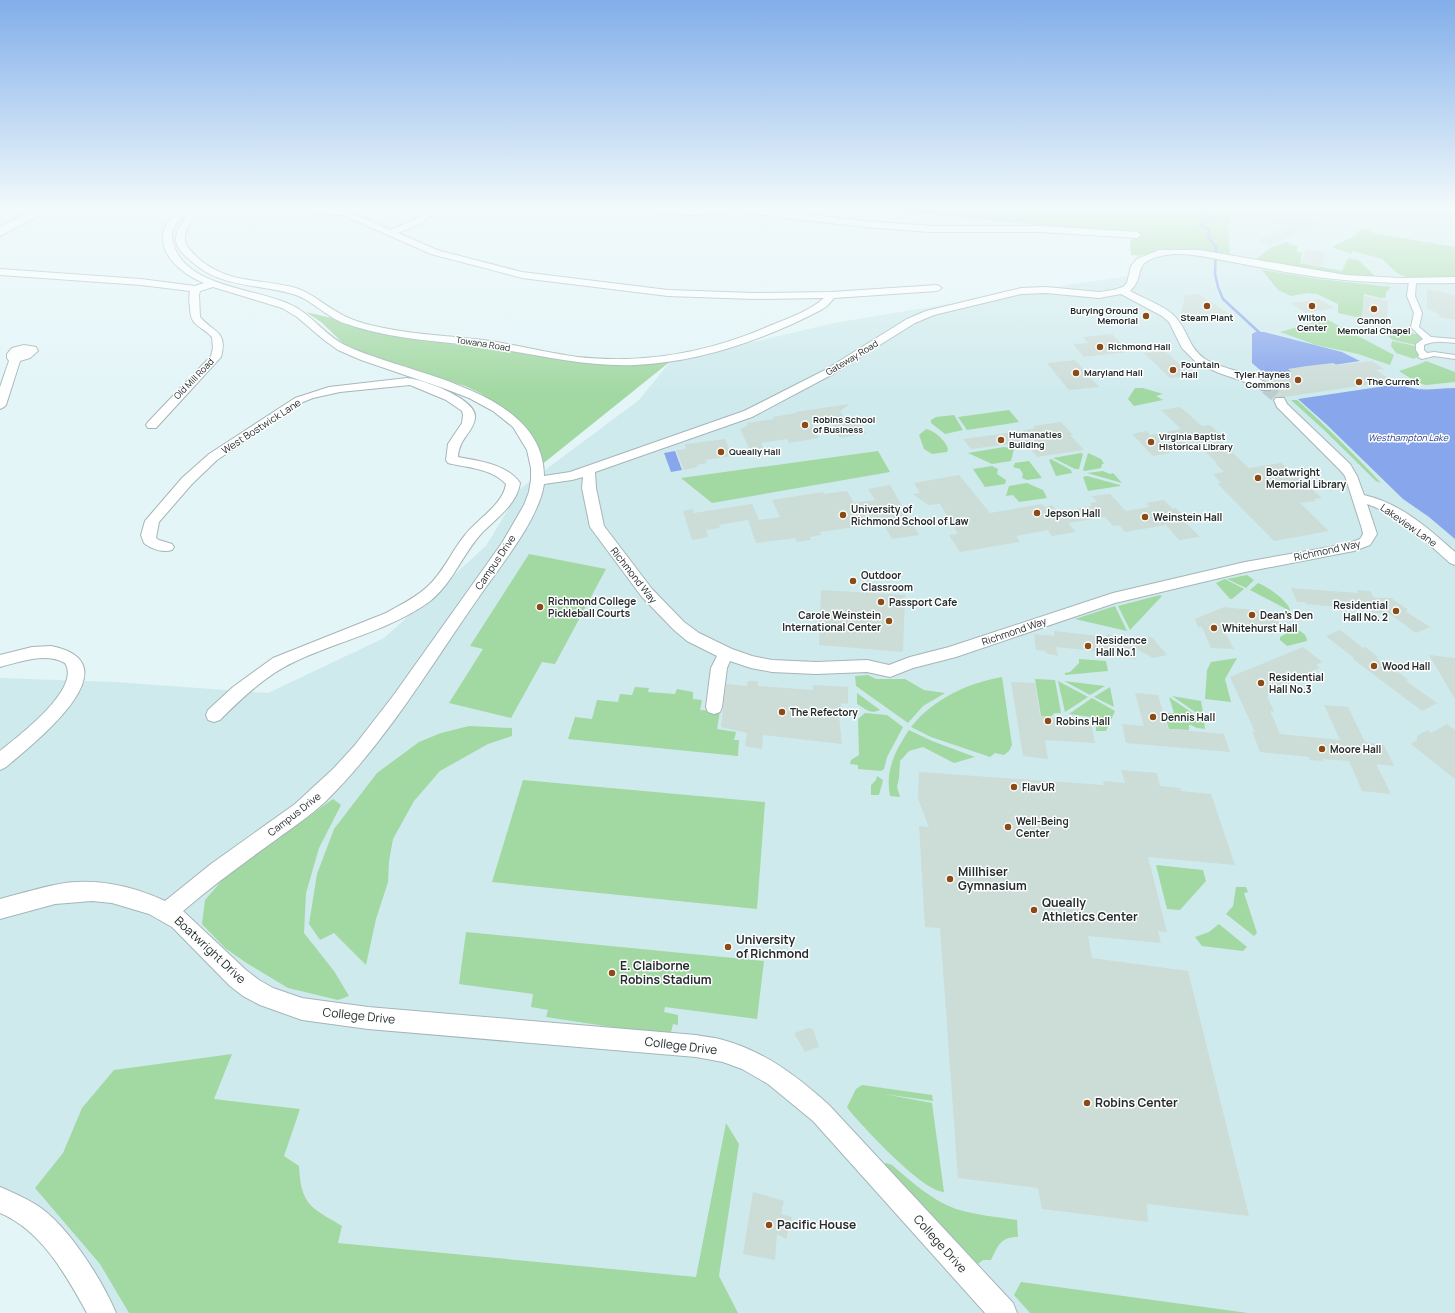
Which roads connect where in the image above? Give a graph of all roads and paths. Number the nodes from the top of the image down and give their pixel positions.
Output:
1 (187, 270) edge
2 (209, 270) edge
3 (504, 270) edge
4 (1136, 270) edge
5 (1294, 270) edge
6 (0, 272) edge
7 (1455, 280) edge
8 (233, 281) junction
9 (1412, 283) dead end
10 (211, 284) junction
11 (223, 287) junction
12 (937, 288) dead end
13 (196, 289) junction
14 (1122, 291) junction
15 (831, 295) junction
16 (1430, 340) junction
17 (1455, 341) edge
18 (1455, 356) edge
19 (15, 359) dead end
20 (427, 379) junction
21 (4, 382) edge
22 (411, 382) junction
23 (0, 405) edge
24 (152, 425) dead end
25 (590, 470) junction
26 (543, 478) junction
27 (589, 488) junction
28 (1359, 498) junction
29 (167, 547) dead end
30 (1455, 560) edge
31 (726, 653) junction
32 (0, 661) edge
33 (714, 708) dead end
34 (214, 715) dead end
35 (0, 762) edge
36 (0, 909) edge
37 (167, 912) junction
38 (302, 1009) joint
39 (0, 1200) edge
40 (102, 1313) edge
41 (1003, 1313) edge

1 - 10 street
2 - 8 street, Towana Road
3 - 15 street
4 - 14 street
5 - 7 street
6 - 13 street
8 - 11 street
8 - 15 street, Towana Road
9 - 16 street
10 - 11 street
10 - 13 street
11 - 20 street, Campus Drive
12 - 15 street
13 - 24 street, Old Mill Road
14 - 25 street, Gateway Road
14 - 28 street, Richmond Way
16 - 17 street
16 - 18 street
19 - 21 street
20 - 22 street
20 - 26 street, Campus Drive
21 - 23 street
22 - 29 street, West Bostwick Lane
22 - 34 street, West Bostwick Lane
25 - 26 street, Gateway Road
25 - 27 street, Richmond Way
26 - 27 street
26 - 37 street, Campus Drive
27 - 31 street, Richmond Way
28 - 30 street, Lakeview Lane
28 - 31 street, Richmond Way
31 - 33 street
32 - 35 street
36 - 37 street, Boatwright Drive
37 - 38 street, Boatwright Drive
38 - 41 street, College Drive
39 - 40 street

